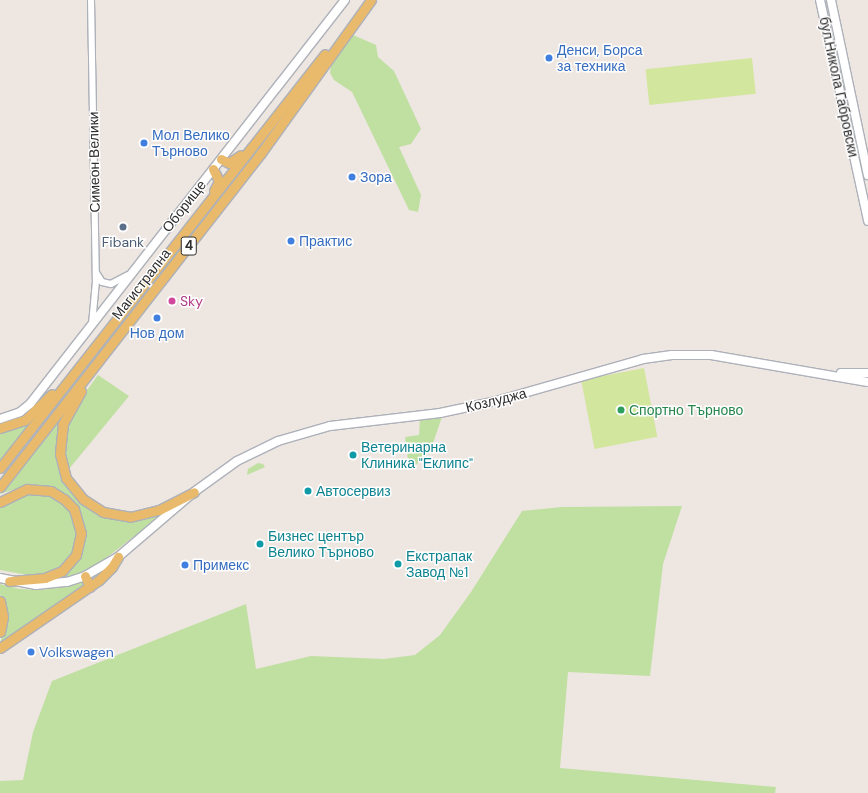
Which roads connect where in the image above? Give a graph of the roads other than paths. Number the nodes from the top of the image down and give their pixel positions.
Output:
1 (91, 0) edge
2 (345, 0) edge
3 (370, 0) edge
4 (820, 0) edge
5 (830, 0) edge
6 (267, 128) junction
7 (221, 159) junction
8 (213, 168) junction
9 (868, 175) edge
10 (208, 202) junction
11 (868, 221) edge
12 (96, 270) junction
13 (133, 271) junction
14 (92, 324) junction
15 (109, 330) junction
16 (117, 337) junction
17 (810, 371) junction
18 (868, 373) edge
19 (868, 382) edge
20 (0, 419) edge
21 (0, 428) edge
22 (0, 468) edge
23 (0, 487) edge
24 (194, 492) junction
25 (0, 502) edge
26 (118, 557) junction
27 (85, 576) junction
28 (4, 580) edge
29 (90, 587) junction
30 (0, 601) edge
31 (0, 632) edge
32 (0, 648) edge

1 - 12 street, Симеон Велики
2 - 7 main road, Оборище
3 - 6 main road, 4
3 - 16 main road, Магистрална / 4
4 - 11 main road, бул.Никола Габровски
5 - 9 main road, бул.Никола Габровски
6 - 7 main road
6 - 10 main road, 4
7 - 8 main road, Оборище
8 - 10 main road
8 - 13 main road, Оборище
10 - 15 main road, 4
12 - 13 street
12 - 14 street, Симеон Велики
13 - 14 main road, Оборище
14 - 20 main road, Оборище
15 - 21 main road
15 - 22 main road, 4
16 - 23 main road, Магистрална / 4
16 - 24 main road
17 - 18 main road, Козлуджа
17 - 19 main road, Козлуджа
17 - 24 main road, Козлуджа
24 - 26 main road, Козлуджа
25 - 28 main road
26 - 27 main road, Козлуджа
26 - 29 main road
27 - 28 main road, Козлуджа
27 - 29 main road
29 - 32 main road
30 - 31 main road

